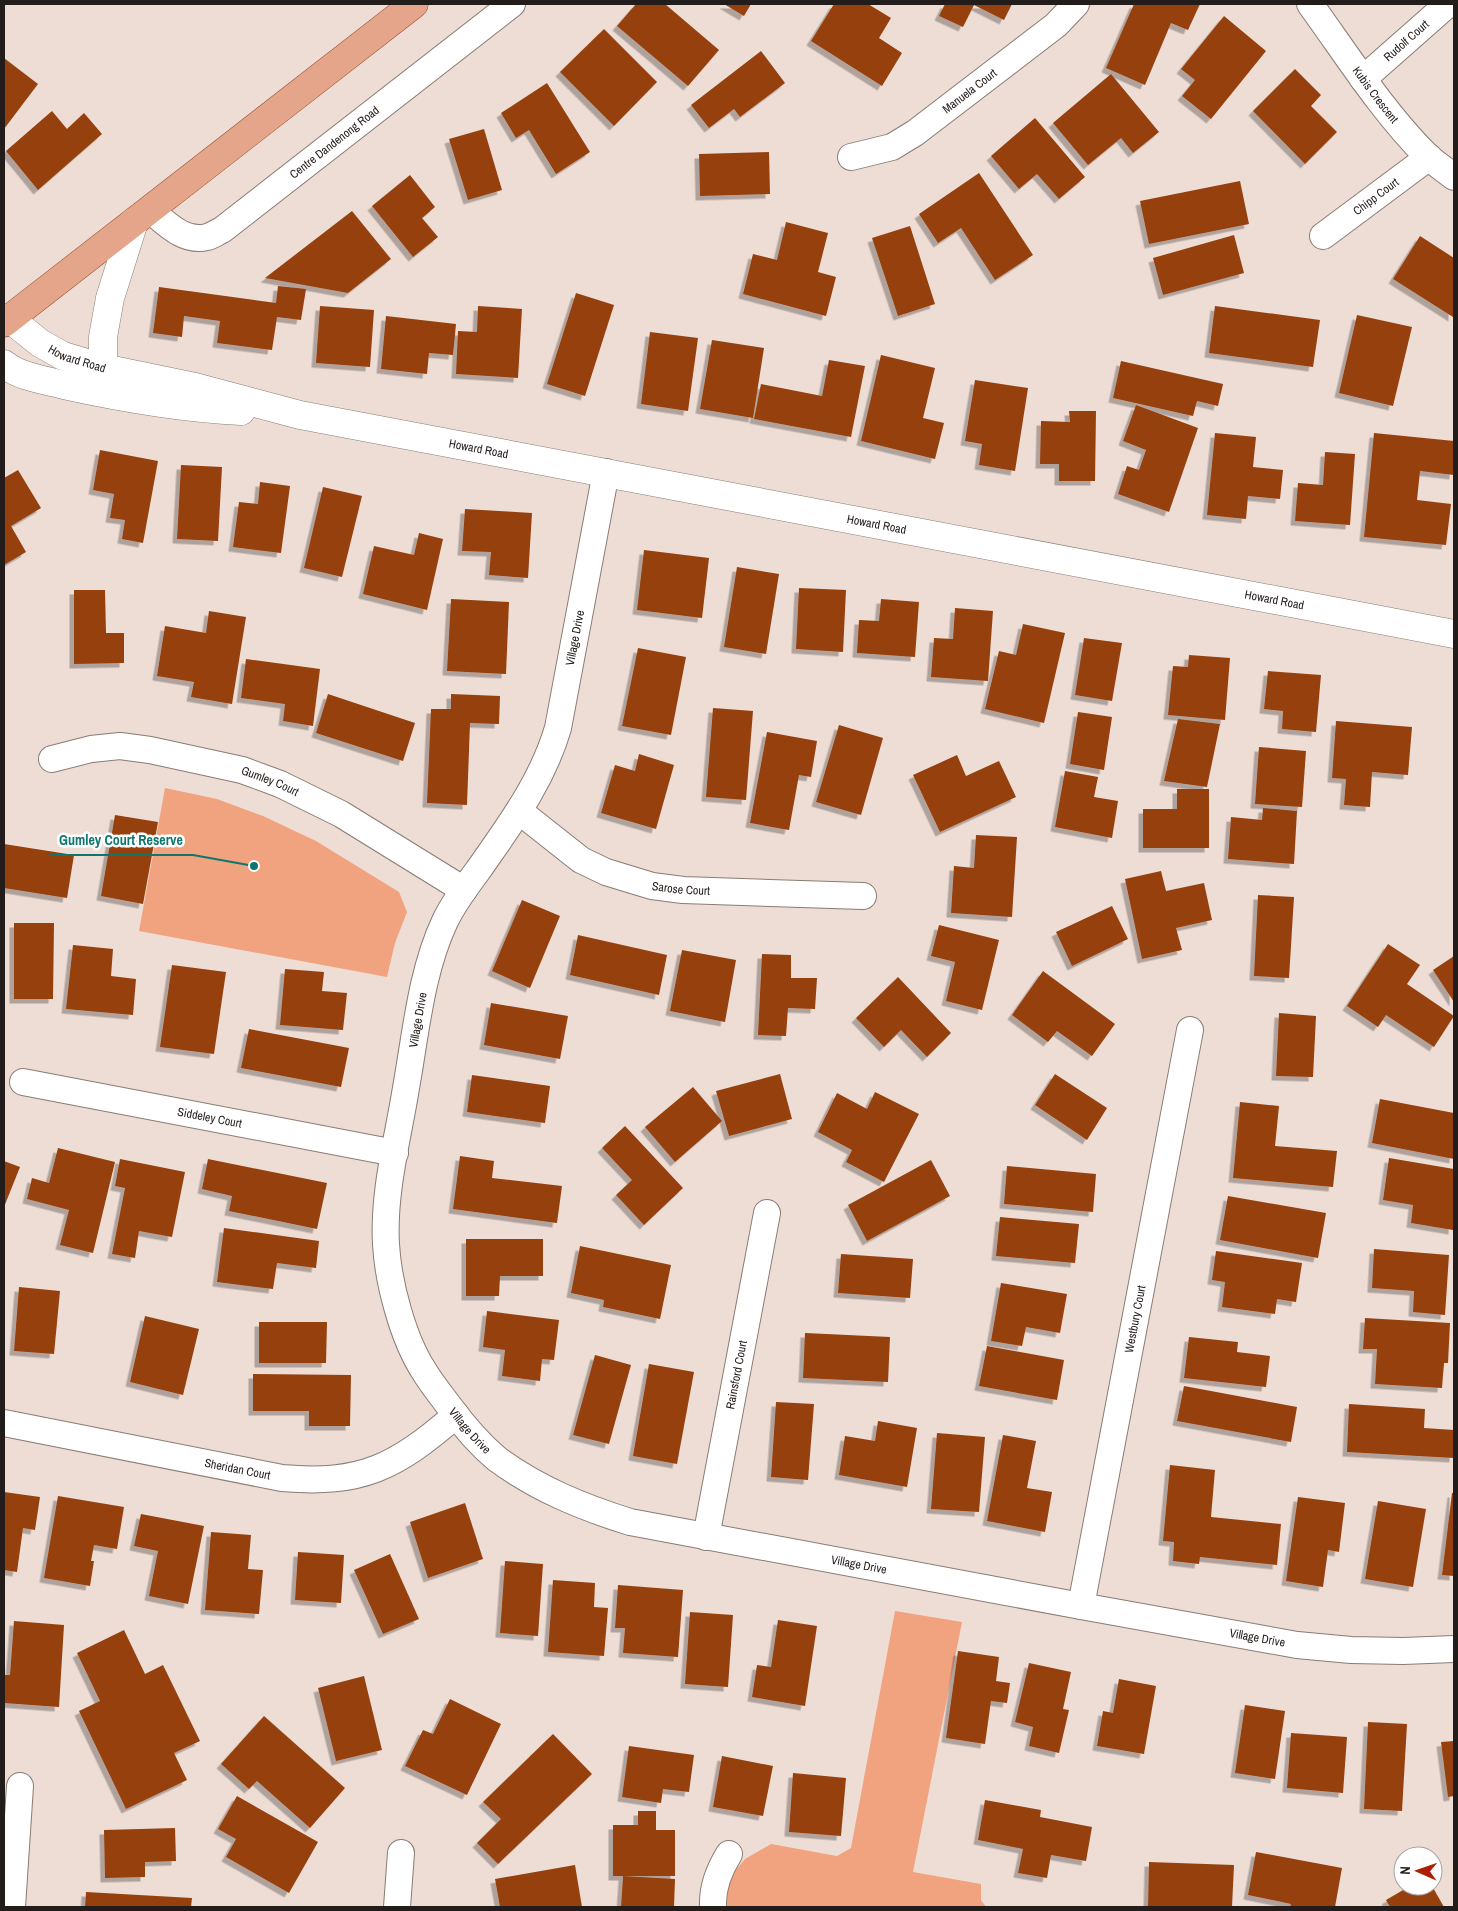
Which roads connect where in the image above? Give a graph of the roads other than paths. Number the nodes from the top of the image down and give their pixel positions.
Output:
1 (414, 4) edge
2 (512, 4) edge
3 (1076, 4) edge
4 (1310, 4) edge
5 (1448, 4) edge
6 (1363, 79) junction
7 (851, 157) dead end
8 (1429, 157) junction
9 (1454, 177) edge
10 (142, 216) junction
11 (1323, 236) dead end
12 (6, 318) edge
13 (4, 364) edge
14 (103, 368) junction
15 (300, 415) junction
16 (606, 472) junction
17 (1454, 634) edge
18 (52, 759) dead end
19 (519, 811) junction
20 (464, 890) junction
21 (864, 896) dead end
22 (1190, 1030) dead end
23 (23, 1082) dead end
24 (395, 1153) junction
25 (767, 1213) dead end
26 (456, 1415) junction
27 (4, 1423) edge
28 (706, 1537) junction
29 (1081, 1606) junction
30 (1454, 1649) edge
31 (20, 1786) dead end
32 (401, 1853) dead end
33 (729, 1854) dead end
34 (12, 1907) edge
35 (397, 1907) edge
36 (713, 1907) edge

1 - 10 main road
2 - 10 street, Centre Dandenong Road
3 - 7 street, Manuela Court
4 - 6 street, Kubis Crescent
5 - 6 street, Rudolf Court
6 - 8 street, Kubis Crescent
8 - 9 street, Kubis Crescent
8 - 11 street, Chipp Court
10 - 12 main road
10 - 14 main road
12 - 14 main road, Howard Road
13 - 15 main road, Howard Road
14 - 15 main road, Howard Road
15 - 16 main road, Howard Road
16 - 17 main road, Howard Road
16 - 19 street, Village Drive
18 - 20 street, Gumley Court
19 - 20 street, Village Drive
19 - 21 street, Sarose Court
20 - 24 street, Village Drive
22 - 29 street, Westbury Court
23 - 24 street, Siddeley Court
24 - 26 street, Village Drive
25 - 28 street, Rainsford Court
26 - 27 street, Sheridan Court
26 - 28 street, Village Drive
28 - 29 street, Village Drive
29 - 30 street, Village Drive
31 - 34 street
32 - 35 street
33 - 36 street

